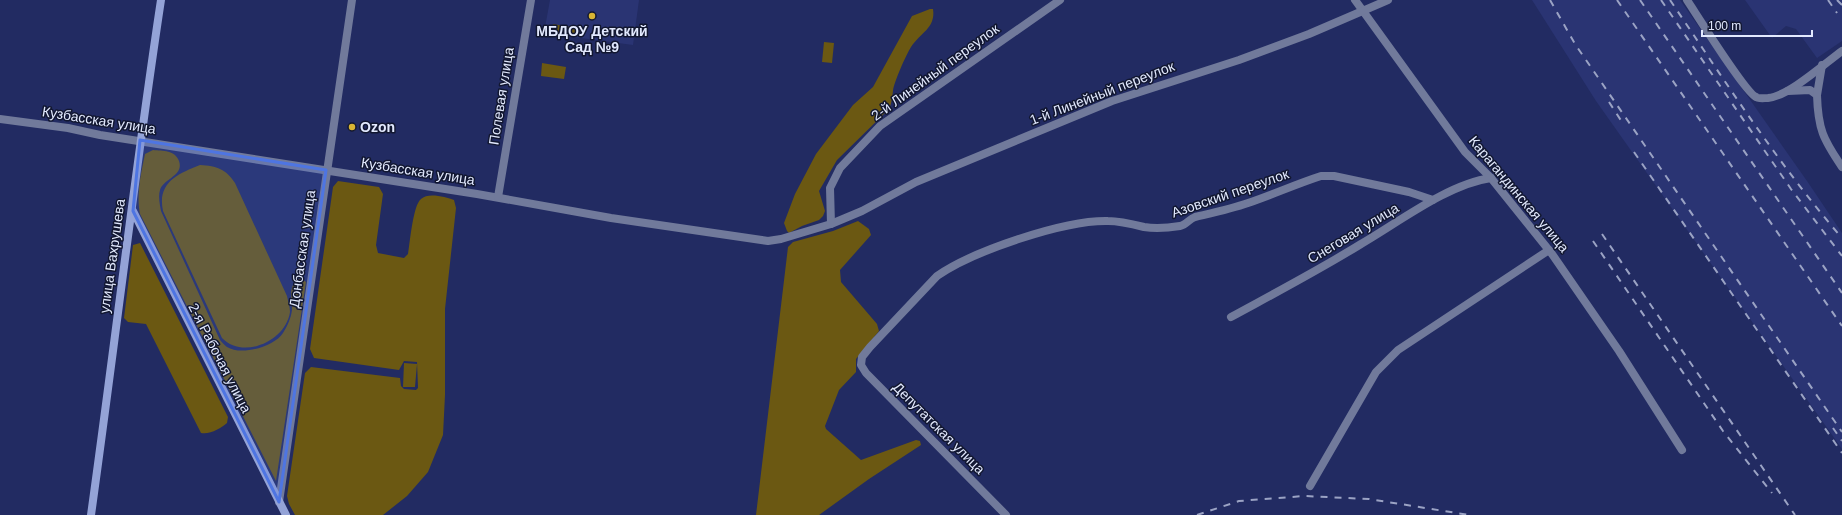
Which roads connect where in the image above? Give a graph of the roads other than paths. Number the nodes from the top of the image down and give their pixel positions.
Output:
1 (161, 0) edge
2 (352, 0) edge
3 (531, 0) edge
4 (1060, 0) edge
5 (1355, 0) edge
6 (1388, 0) edge
7 (1687, 0) edge
8 (1364, 10) junction
9 (1842, 51) edge
10 (1822, 65) junction
11 (1788, 91) junction
12 (1816, 95) junction
13 (0, 119) edge
14 (140, 140) junction
15 (1842, 167) edge
16 (326, 170) junction
17 (1491, 178) junction
18 (498, 197) junction
19 (1433, 200) junction
20 (133, 212) junction
21 (831, 224) junction
22 (1549, 250) junction
23 (1231, 317) dead end
24 (862, 357) joint
25 (1682, 450) dead end
26 (1310, 486) dead end
27 (279, 502) junction
28 (91, 515) edge
29 (286, 515) edge
30 (1006, 515) edge

1 - 14 main road, улица Вахрушева
2 - 16 street, Донбасская улица
3 - 18 street, Полевая улица
4 - 21 street, 2-й Линейный переулок
5 - 8 street, Карагандинская улица
6 - 8 street, 1-й Линейный переулок
7 - 11 street
8 - 17 street, Карагандинская улица
8 - 21 street, 1-й Линейный переулок
9 - 10 street
10 - 11 street
10 - 12 street
11 - 12 street
12 - 15 street
13 - 14 street, Кузбасская улица
14 - 16 street, Кузбасская улица
14 - 20 main road, улица Вахрушева
16 - 18 street, Кузбасская улица
16 - 27 street, Донбасская улица
17 - 19 street, Снеговая улица
17 - 22 street, Карагандинская улица
18 - 21 street, Кузбасская улица
19 - 23 street, Снеговая улица
19 - 24 street, Азовский переулок
20 - 27 main road, 2-я Рабочая улица
20 - 28 main road, улица Вахрушева
22 - 25 street, Карагандинская улица
22 - 26 street
24 - 30 street, Депутатская улица
27 - 29 main road, 2-я Рабочая улица

